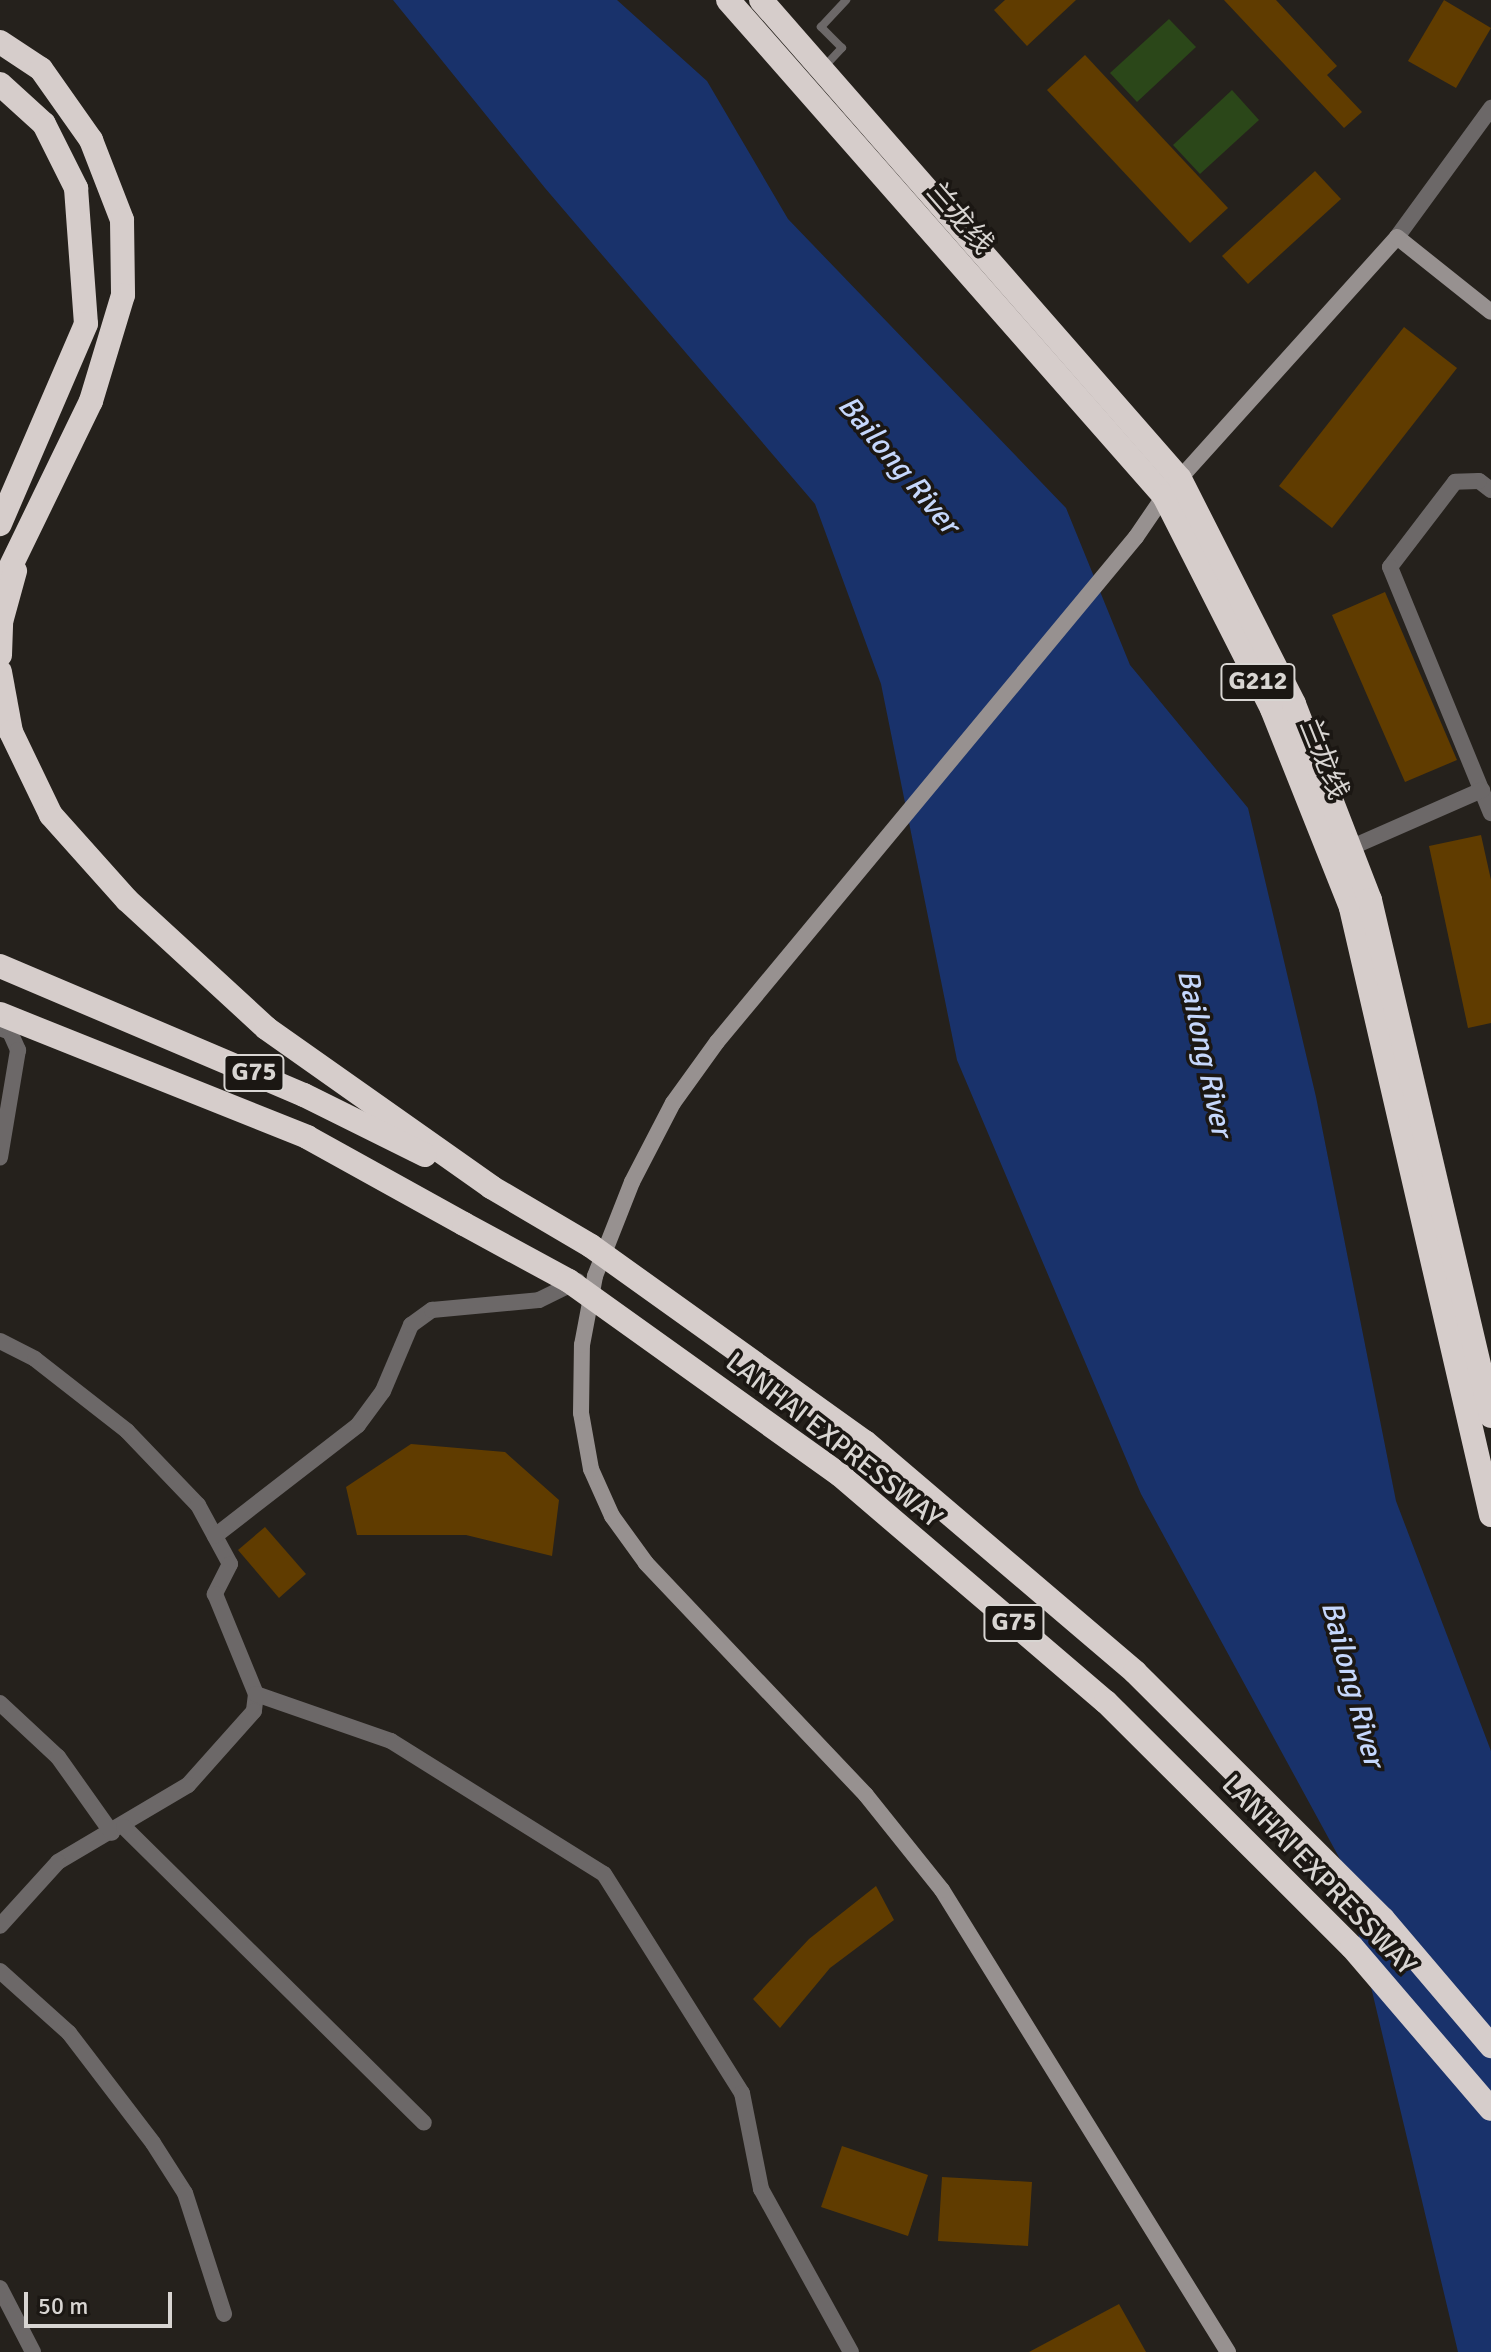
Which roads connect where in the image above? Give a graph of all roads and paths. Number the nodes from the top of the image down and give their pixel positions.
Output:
1 (728, 0) edge
2 (761, 0) edge
3 (846, 0) edge
4 (0, 42) edge
5 (821, 69) junction
6 (0, 84) edge
7 (1491, 108) edge
8 (1397, 237) junction
9 (1491, 312) edge
10 (1172, 487) junction
11 (1491, 490) edge
12 (0, 524) edge
13 (26, 534) junction
14 (0, 588) edge
15 (0, 655) edge
16 (0, 672) edge
17 (1482, 790) junction
18 (1491, 813) edge
19 (1340, 852) junction
20 (6, 968) edge
21 (0, 1014) edge
22 (0, 1028) edge
23 (0, 1158) edge
24 (491, 1187) junction
25 (595, 1276) junction
26 (0, 1341) edge
27 (1491, 1416) edge
28 (1485, 1468) edge
29 (1491, 1515) edge
30 (215, 1536) junction
31 (256, 1694) junction
32 (0, 1703) edge
33 (118, 1830) junction
34 (0, 1926) edge
35 (0, 1971) edge
36 (1491, 2046) edge
37 (1491, 2109) edge
38 (424, 2123) dead end
39 (0, 2288) edge
40 (224, 2314) dead end
41 (33, 2352) edge
42 (851, 2352) edge
43 (1228, 2352) edge

1 - 10 highway, 兰龙线 / G212
2 - 5 highway, 兰龙线 / G212
3 - 5 lane
4 - 13 highway
5 - 10 highway, 兰龙线 / G212
6 - 12 highway
7 - 8 street
8 - 9 street
8 - 10 street
10 - 19 highway, 兰龙线 / G212
10 - 25 street
11 - 17 street
13 - 14 highway
13 - 15 highway
16 - 24 highway
17 - 18 street
17 - 19 street
19 - 27 highway, 兰龙线 / G212
19 - 28 highway, 兰龙线 / G212
20 - 24 highway, LANHAI EXPRESSWAY / G75
21 - 37 highway, LANHAI EXPRESSWAY / G75, bridge
22 - 23 street
24 - 36 highway, LANHAI EXPRESSWAY / G75, bridge
25 - 30 street
25 - 43 street
26 - 30 street
28 - 29 highway, 兰龙线 / G212
30 - 31 street
31 - 33 street
31 - 42 street
32 - 33 street
33 - 34 street
33 - 38 street
35 - 40 street
39 - 41 street

